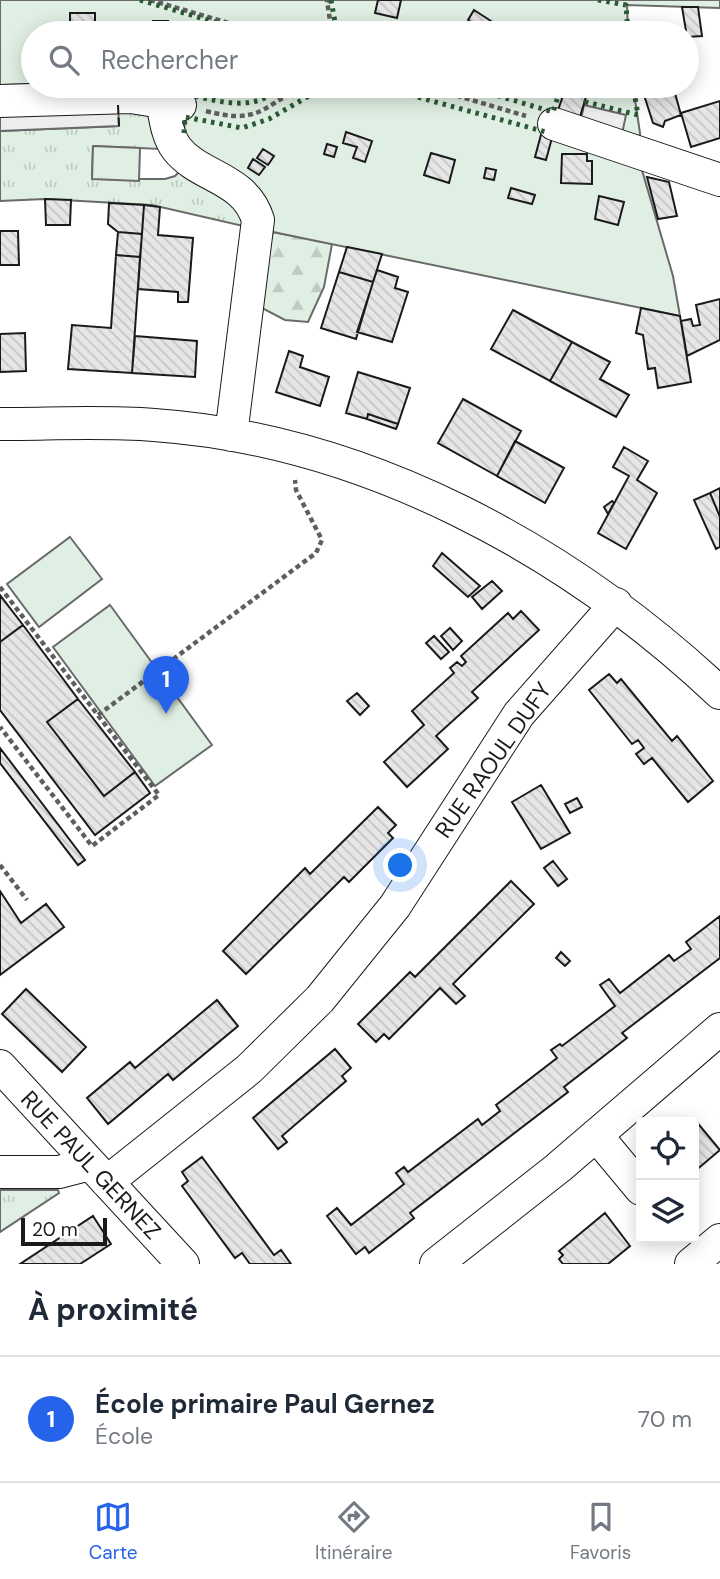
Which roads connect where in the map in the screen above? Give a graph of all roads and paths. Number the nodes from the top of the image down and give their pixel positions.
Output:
1 (150, 0) edge
2 (331, 0) edge
3 (221, 21) edge
4 (330, 21) edge
5 (64, 98) edge
6 (125, 98) edge
7 (280, 98) edge
8 (465, 98) edge
9 (0, 101) edge
10 (172, 103) junction
11 (554, 124) joint
12 (720, 180) edge
13 (0, 424) edge
14 (231, 435) junction
15 (296, 474) dead end
16 (0, 587) edge
17 (615, 604) junction
18 (720, 693) edge
19 (98, 715) junction
20 (0, 727) edge
21 (0, 865) edge
22 (27, 900) dead end
23 (720, 1029) edge
24 (0, 1066) edge
25 (596, 1135) junction
26 (0, 1172) edge
27 (99, 1173) junction
28 (636, 1183) edge
29 (183, 1264) edge
30 (436, 1264) edge

1 - 3 path
2 - 4 path
5 - 9 street
6 - 10 street
7 - 10 path
8 - 11 path
10 - 14 street
11 - 12 street
13 - 14 street
14 - 17 street
15 - 19 path
16 - 19 path
17 - 18 street
17 - 27 street, RUE RAOUL DUFY
19 - 20 path
21 - 22 path
23 - 25 street
24 - 27 street, RUE PAUL GERNEZ
25 - 28 street
25 - 30 street
26 - 27 street
27 - 29 street, RUE PAUL GERNEZ

